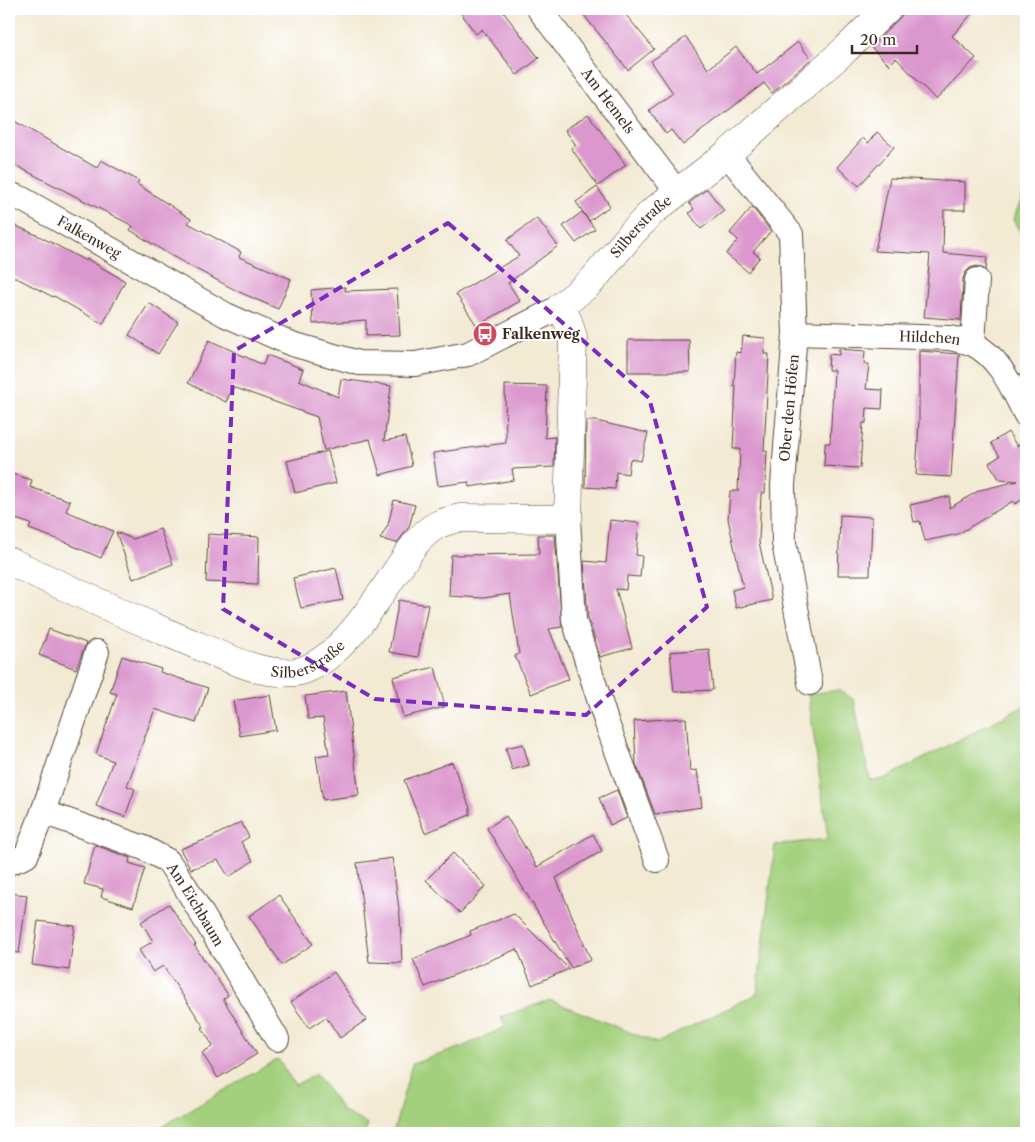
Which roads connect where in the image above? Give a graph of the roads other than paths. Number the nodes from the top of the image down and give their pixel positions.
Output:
1 (539, 9) edge
2 (887, 9) edge
3 (727, 154) junction
4 (677, 192) junction
5 (9, 194) edge
6 (977, 280) dead end
7 (560, 307) junction
8 (795, 333) junction
9 (973, 344) junction
10 (1026, 415) edge
11 (568, 519) junction
12 (9, 561) edge
13 (97, 652) dead end
14 (810, 683) dead end
15 (43, 812) junction
16 (657, 860) dead end
17 (9, 863) edge
18 (277, 1039) dead end

1 - 4 street, Am Hemels
2 - 3 street, Silberstraße
3 - 4 street, Silberstraße
3 - 8 street, Ober den Höfen
4 - 7 street, Silberstraße
5 - 7 street, Falkenweg
6 - 9 street
7 - 11 street
8 - 9 street, Hildchen
8 - 14 street, Ober den Höfen
9 - 10 street, Hildchen
11 - 12 street, Silberstraße
11 - 16 street
13 - 15 street
15 - 17 street
15 - 18 street, Am Eichbaum

